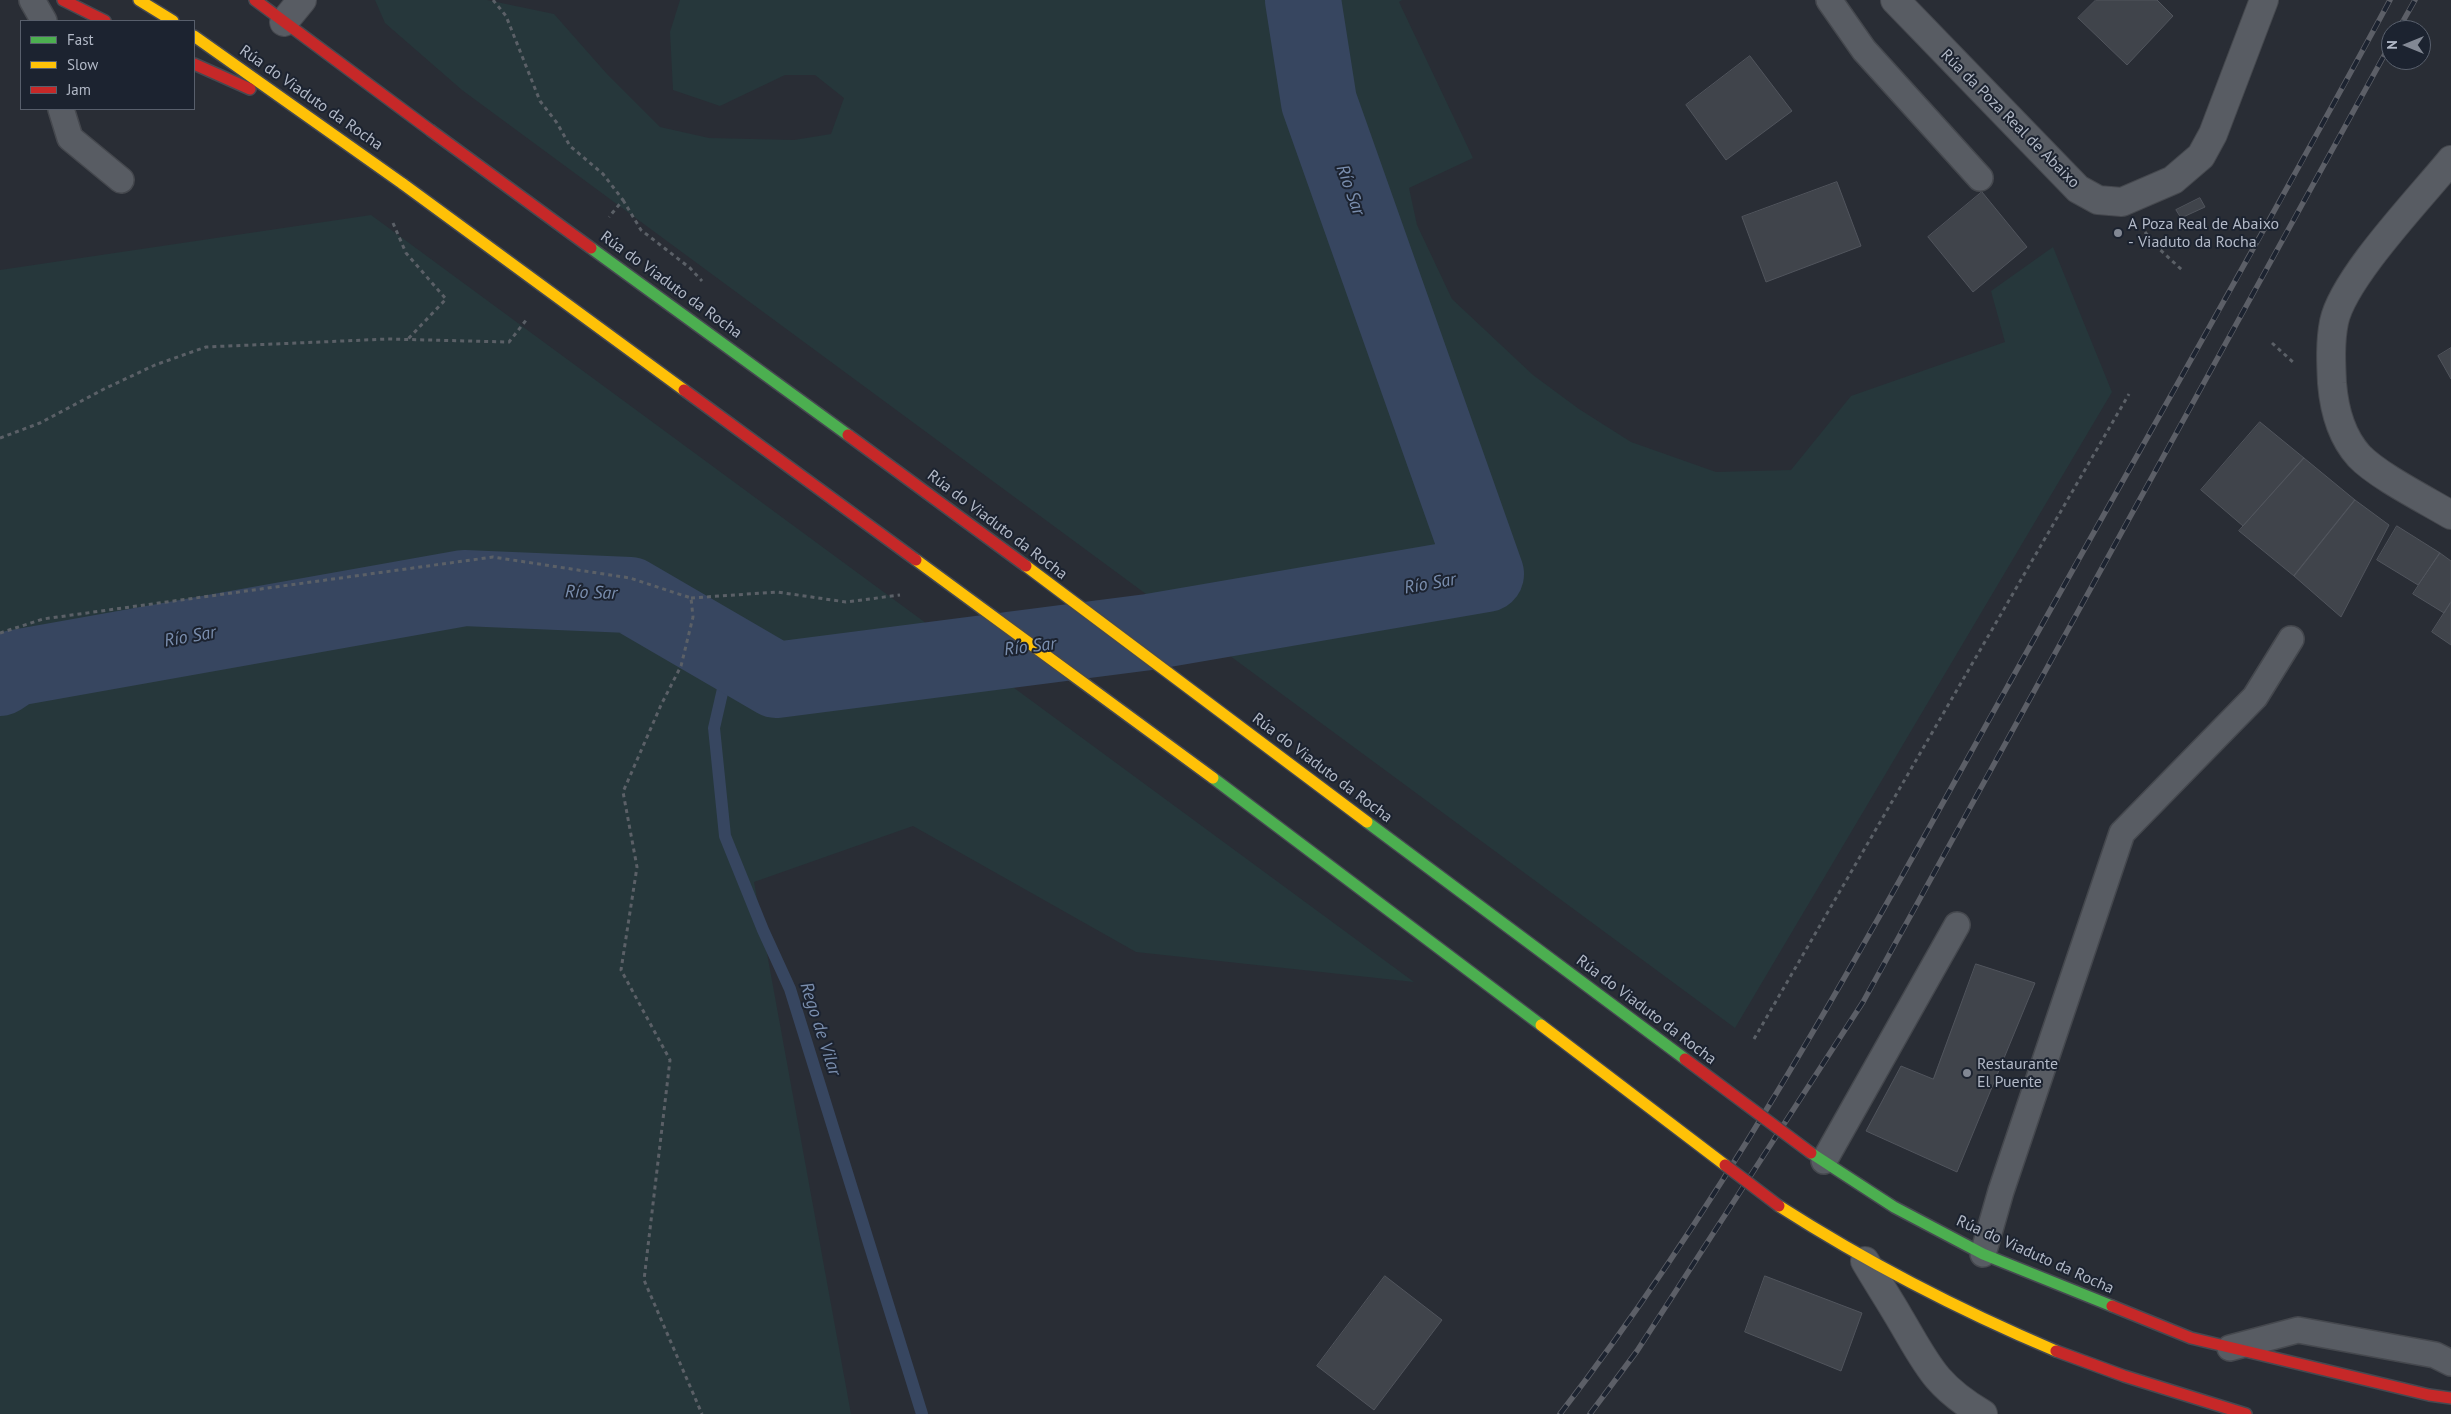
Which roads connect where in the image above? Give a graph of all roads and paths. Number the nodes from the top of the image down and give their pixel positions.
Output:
1 (32, 0) edge
2 (63, 0) edge
3 (139, 0) edge
4 (255, 0) edge
5 (302, 0) edge
6 (493, 0) edge
7 (1829, 0) edge
8 (1895, 0) edge
9 (2264, 0) edge
10 (43, 20) edge
11 (103, 20) edge
12 (171, 20) edge
13 (284, 22) junction
14 (195, 37) edge
15 (195, 64) edge
16 (61, 110) edge
17 (304, 112) junction
18 (2451, 160) edge
19 (1980, 178) dead end
20 (122, 180) dead end
21 (389, 215) dead end
22 (605, 222) dead end
23 (2156, 246) dead end
24 (2182, 270) dead end
25 (533, 312) dead end
26 (407, 339) junction
27 (2272, 343) dead end
28 (2297, 366) dead end
29 (2129, 394) dead end
30 (0, 438) edge
31 (2451, 515) edge
32 (909, 594) dead end
33 (691, 598) junction
34 (0, 633) edge
35 (2291, 639) dead end
36 (1957, 925) dead end
37 (1754, 1039) dead end
38 (1817, 1157) junction
39 (1983, 1254) junction
40 (1865, 1261) junction
41 (2230, 1348) junction
42 (2451, 1363) edge
43 (2451, 1398) edge
44 (702, 1414) edge
45 (1984, 1414) edge
46 (2246, 1414) edge

1 - 10 lane
2 - 11 highway
3 - 12 highway
4 - 13 highway, Rúa do Viaduto da Rocha
5 - 13 street
6 - 22 path
7 - 19 lane
8 - 9 street, Rúa da Poza Real de Abaixo
13 - 38 highway, Rúa do Viaduto da Rocha, bridge
14 - 17 highway, Rúa do Viaduto da Rocha
15 - 17 highway
16 - 20 lane
17 - 40 highway, Rúa do Viaduto da Rocha, bridge
18 - 31 street
21 - 26 path
23 - 24 path
25 - 26 path
26 - 30 path
27 - 28 path
29 - 37 path
32 - 33 path
33 - 34 path
33 - 44 path
35 - 39 lane
36 - 38 lane
38 - 39 highway, Rúa do Viaduto da Rocha
39 - 41 highway, Rúa do Viaduto da Rocha
40 - 45 street
40 - 46 highway, Rúa do Viaduto da Rocha
41 - 42 lane
41 - 43 highway, Rúa do Viaduto da Rocha

